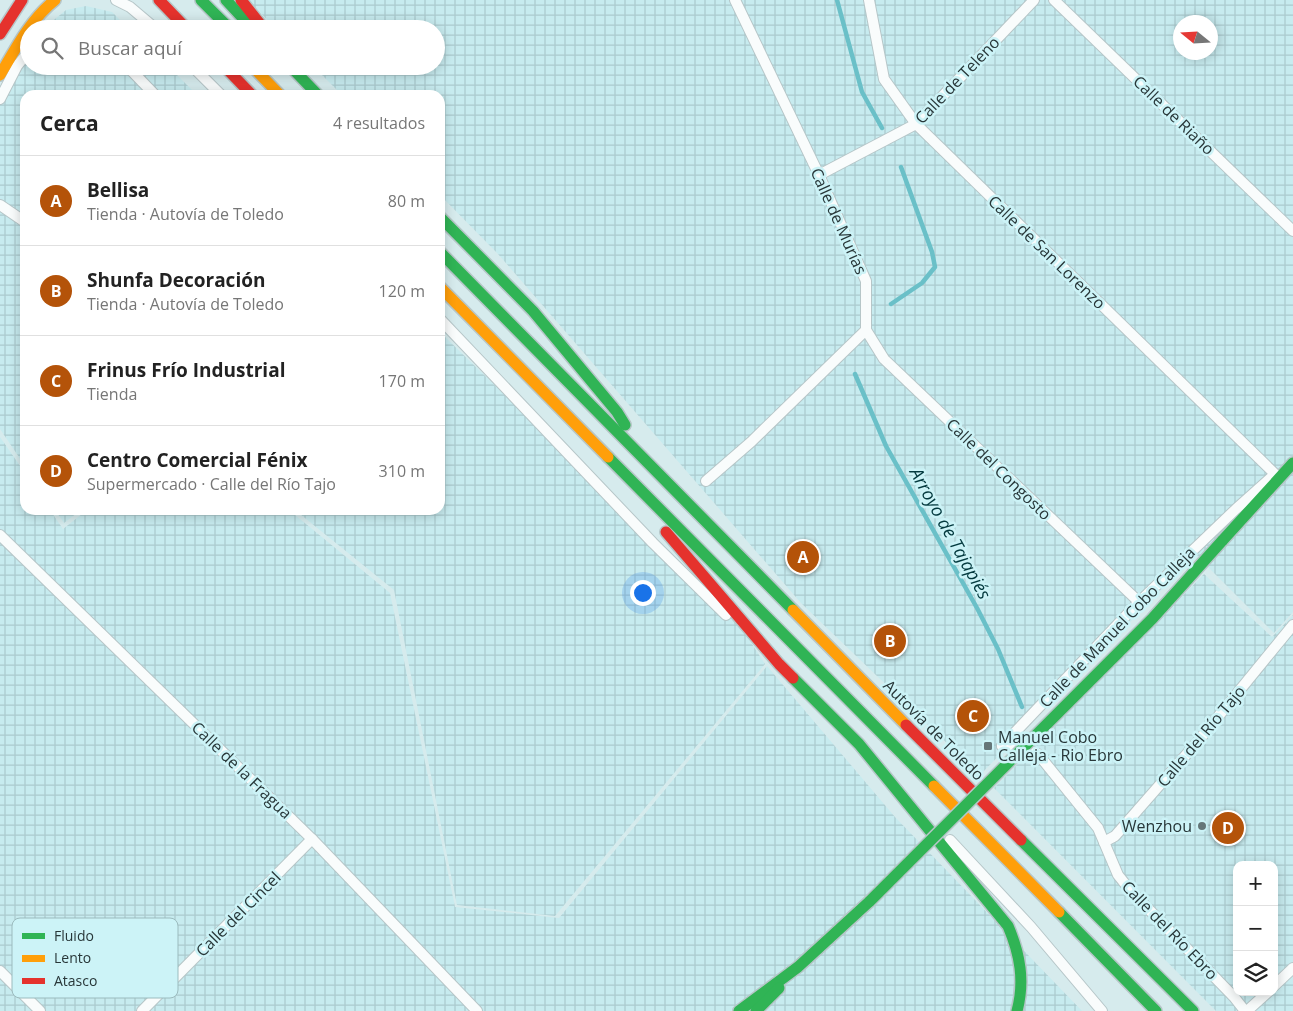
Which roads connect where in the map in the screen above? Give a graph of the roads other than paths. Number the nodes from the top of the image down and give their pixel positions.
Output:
1 (22, 0) edge
2 (55, 0) edge
3 (116, 0) edge
4 (160, 0) edge
5 (187, 0) edge
6 (201, 0) edge
7 (226, 0) edge
8 (241, 0) edge
9 (735, 0) edge
10 (869, 0) edge
11 (1034, 0) edge
12 (1054, 0) edge
13 (208, 14) junction
14 (37, 20) edge
15 (145, 20) edge
16 (179, 20) edge
17 (211, 20) edge
18 (217, 20) edge
19 (245, 20) edge
20 (257, 20) edge
21 (3, 29) edge
22 (20, 51) edge
23 (20, 58) edge
24 (14, 62) junction
25 (0, 75) edge
26 (136, 75) edge
27 (201, 75) edge
28 (233, 75) edge
29 (263, 75) edge
30 (273, 75) edge
31 (299, 75) edge
32 (150, 90) edge
33 (215, 90) edge
34 (247, 90) edge
35 (282, 90) edge
36 (284, 90) edge
37 (313, 90) edge
38 (0, 99) edge
39 (916, 124) junction
40 (819, 176) junction
41 (0, 205) edge
42 (20, 219) edge
43 (445, 222) edge
44 (1293, 231) edge
45 (445, 257) edge
46 (445, 292) edge
47 (445, 324) edge
48 (866, 330) junction
49 (1293, 459) edge
50 (1293, 463) edge
51 (654, 468) junction
52 (624, 473) junction
53 (1275, 474) junction
54 (706, 482) dead end
55 (0, 535) edge
56 (1139, 602) junction
57 (1293, 625) edge
58 (779, 664) junction
59 (859, 744) junction
60 (1002, 746) joint
61 (312, 839) junction
62 (1104, 842) junction
63 (798, 967) junction
64 (1293, 968) edge
65 (0, 971) edge
66 (178, 975) edge
67 (1278, 982) edge
68 (12, 983) edge
69 (1263, 996) edge
70 (27, 998) edge
71 (155, 998) edge
72 (40, 1011) edge
73 (142, 1011) edge
74 (477, 1011) edge
75 (739, 1011) edge
76 (756, 1011) edge
77 (1017, 1011) edge
78 (1102, 1011) edge
79 (1156, 1011) edge
80 (1194, 1011) edge
81 (1246, 1011) edge

1 - 21 main road
2 - 14 main road
3 - 15 street
4 - 16 main road
5 - 13 main road
6 - 13 main road
7 - 19 main road
8 - 20 main road
9 - 40 street, Calle de Murías
10 - 39 street, Calle de San Lorenzo
11 - 39 street, Calle de Teleno
12 - 44 street, Calle de Riaño
13 - 17 main road
13 - 18 main road
22 - 24 main road
23 - 24 street
24 - 25 main road
24 - 38 street
26 - 32 street
27 - 33 street
28 - 34 main road
29 - 35 main road
30 - 36 main road
31 - 37 main road
39 - 40 street, Calle de Teleno
39 - 53 street, Calle de San Lorenzo
40 - 48 street, Calle de Murías
41 - 42 street
43 - 51 main road
45 - 51 main road
46 - 52 main road
47 - 58 street
48 - 54 street
48 - 56 street, Calle del Congosto
49 - 53 street, Calle de Manuel Cobo Calleja
50 - 63 main road, Calle de Manuel Cobo Calleja, bridge
51 - 80 main road, Autovía de Toledo
52 - 58 main road
52 - 79 main road
53 - 56 street, Calle de Manuel Cobo Calleja
55 - 61 street, Calle de la Fragua
56 - 60 street, Calle de Manuel Cobo Calleja
57 - 62 street, Calle del Río Tajo
58 - 59 main road
59 - 77 main road
59 - 78 street
60 - 62 street, Calle del Río Ebro
61 - 66 street, Calle del Cincel
61 - 74 street, Calle de la Fragua
62 - 81 street, Calle del Río Ebro
63 - 75 main road, Calle de Manuel Cobo Calleja
63 - 76 main road
64 - 67 street
65 - 68 street
69 - 81 street
70 - 72 street
71 - 73 street, Calle del Cincel

